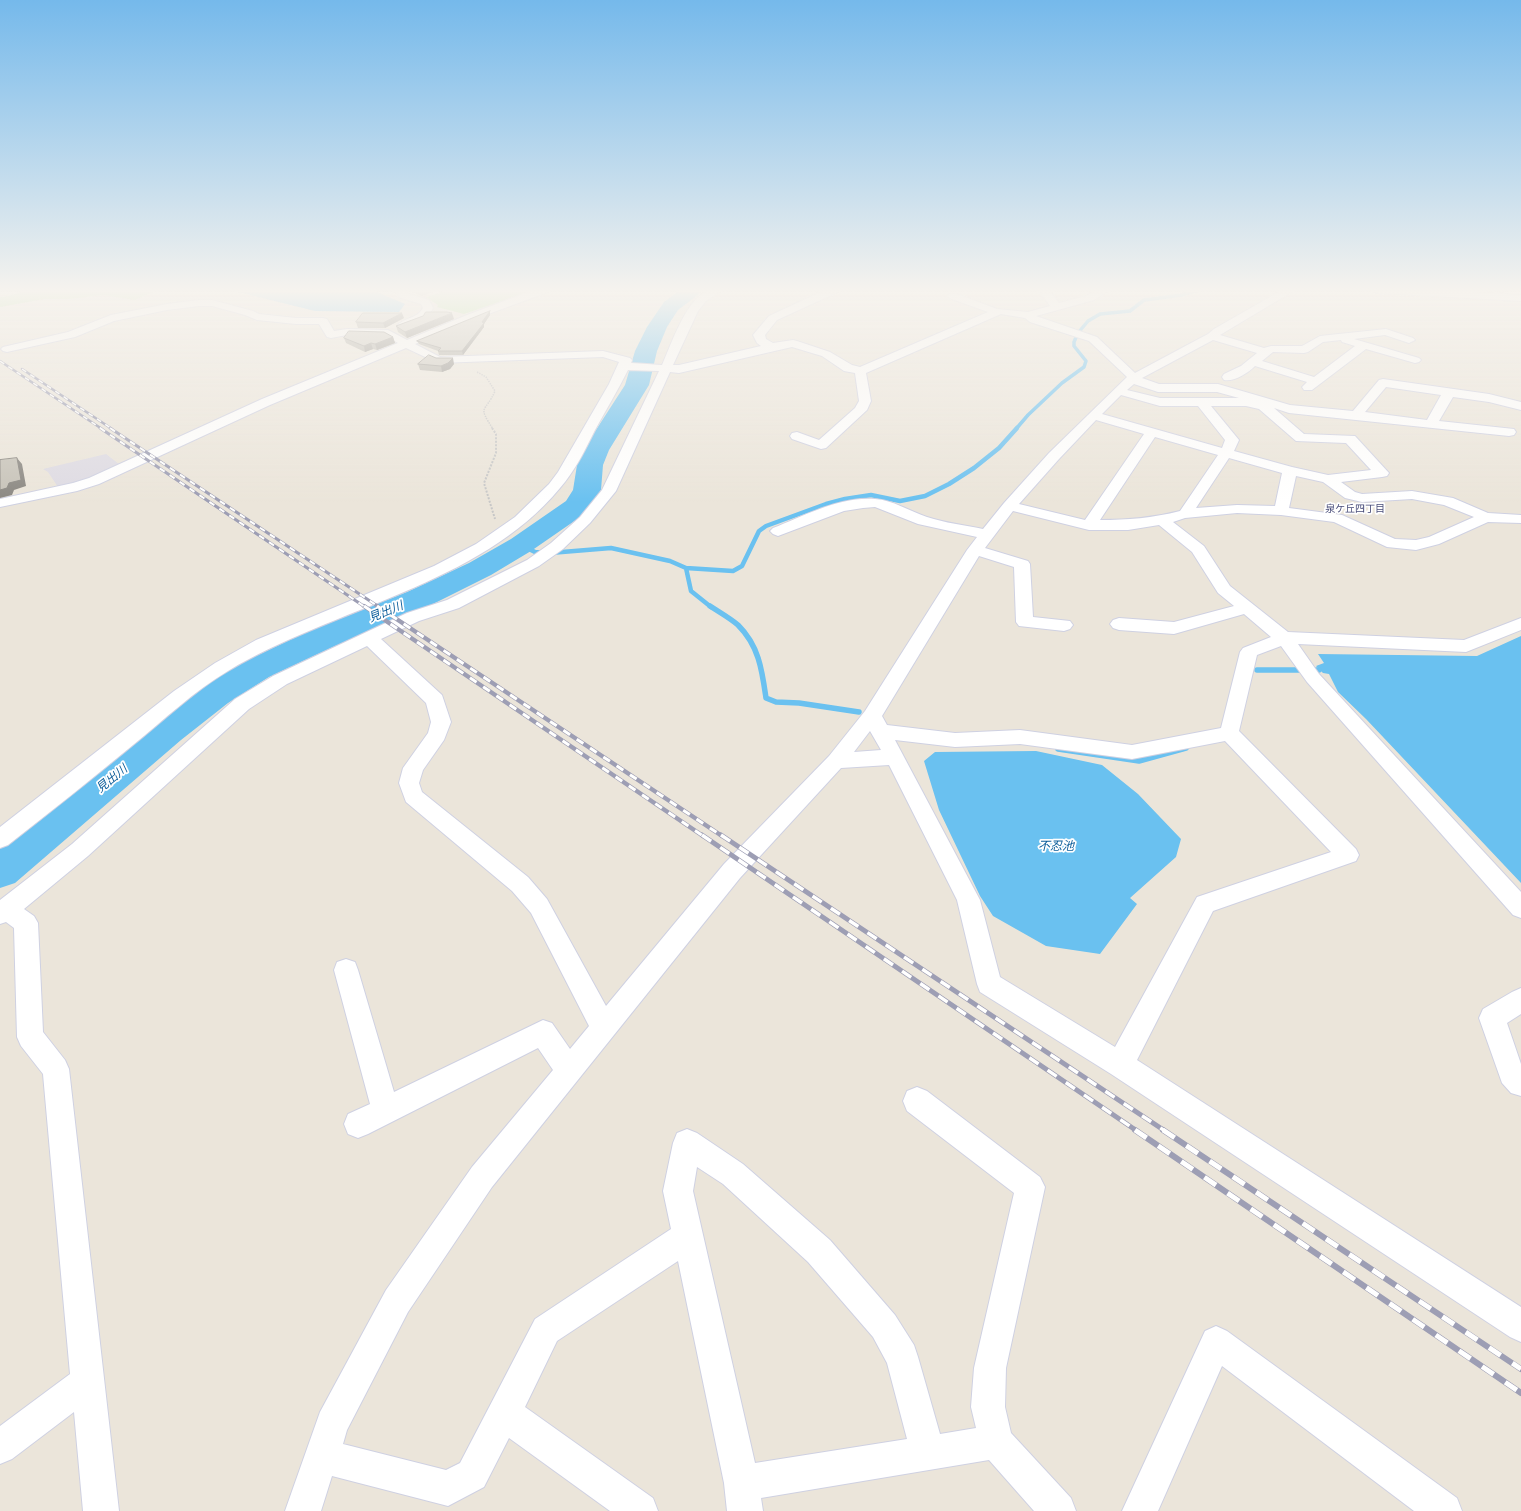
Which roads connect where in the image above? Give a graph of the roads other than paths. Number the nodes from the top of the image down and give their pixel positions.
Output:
1 (365, 361) edge
2 (626, 361) edge
3 (670, 361) edge
4 (714, 361) edge
5 (836, 361) edge
6 (885, 361) edge
7 (1115, 361) edge
8 (1166, 361) edge
9 (1343, 361) edge
10 (1253, 362) joint
11 (624, 366) junction
12 (667, 368) junction
13 (861, 371) junction
14 (1228, 377) dead end
15 (1133, 378) junction
16 (1118, 391) junction
17 (1450, 392) junction
18 (1202, 403) junction
19 (1521, 406) edge
20 (1356, 415) junction
21 (1095, 416) junction
22 (1431, 424) junction
23 (1152, 432) junction
24 (797, 436) dead end
25 (1521, 438) edge
26 (1226, 453) junction
27 (1290, 471) junction
28 (1328, 479) junction
29 (0, 503) edge
30 (1009, 506) junction
31 (1281, 511) junction
32 (1185, 514) junction
33 (1486, 518) junction
34 (1521, 519) edge
35 (1162, 520) junction
36 (1089, 525) junction
37 (778, 531) dead end
38 (986, 534) junction
39 (975, 550) junction
40 (1246, 608) junction
41 (1119, 624) dead end
42 (1521, 624) edge
43 (1064, 625) dead end
44 (369, 638) junction
45 (1284, 638) junction
46 (876, 724) junction
47 (1229, 732) junction
48 (895, 756) junction
49 (836, 761) junction
50 (0, 839) edge
51 (1521, 908) edge
52 (3, 912) edge
53 (346, 970) dead end
54 (1521, 1000) edge
55 (604, 1028) junction
56 (1120, 1065) junction
57 (569, 1071) junction
58 (1521, 1083) edge
59 (917, 1101) dead end
60 (385, 1110) junction
61 (358, 1124) dead end
62 (688, 1236) junction
63 (1521, 1326) edge
64 (88, 1381) junction
65 (504, 1413) junction
66 (996, 1442) junction
67 (0, 1447) edge
68 (928, 1454) junction
69 (321, 1456) junction
70 (743, 1497) edge
71 (101, 1511) edge
72 (303, 1511) edge
73 (640, 1511) edge
74 (1058, 1511) edge
75 (1140, 1511) edge
76 (1444, 1511) edge

1 - 29 street
2 - 11 street
3 - 12 street
4 - 12 street
5 - 13 street
6 - 13 street
7 - 15 street
8 - 15 street
9 - 10 street
10 - 14 street
11 - 12 street
11 - 50 street
12 - 44 street
13 - 24 street
15 - 16 street
15 - 20 street
16 - 18 street
16 - 21 street
17 - 19 street
17 - 20 street
17 - 22 street
18 - 26 street
18 - 28 street
20 - 22 street
21 - 23 street
21 - 30 street
22 - 25 street
23 - 26 street
23 - 36 street
26 - 27 street
26 - 32 street
27 - 28 street
27 - 31 street
28 - 33 street
30 - 36 street
30 - 38 street
31 - 32 street
31 - 33 street
32 - 35 street
33 - 34 street
35 - 36 street
35 - 40 street
37 - 38 street
38 - 39 street
39 - 43 street
39 - 46 street
40 - 41 street
40 - 45 street
42 - 45 street
44 - 52 street
44 - 55 street
45 - 47 street
45 - 51 street
46 - 47 street
46 - 48 street
46 - 49 street
47 - 56 street
48 - 49 street
48 - 56 street
49 - 55 street
52 - 64 street
53 - 60 street
54 - 58 street
55 - 57 street
56 - 63 street
57 - 60 street
57 - 69 street
59 - 66 street
60 - 61 street
62 - 65 street
62 - 68 street
62 - 70 street
64 - 67 street
64 - 71 street
65 - 69 street
65 - 73 street
66 - 68 street
66 - 74 street
68 - 70 street
69 - 72 street
75 - 76 street

